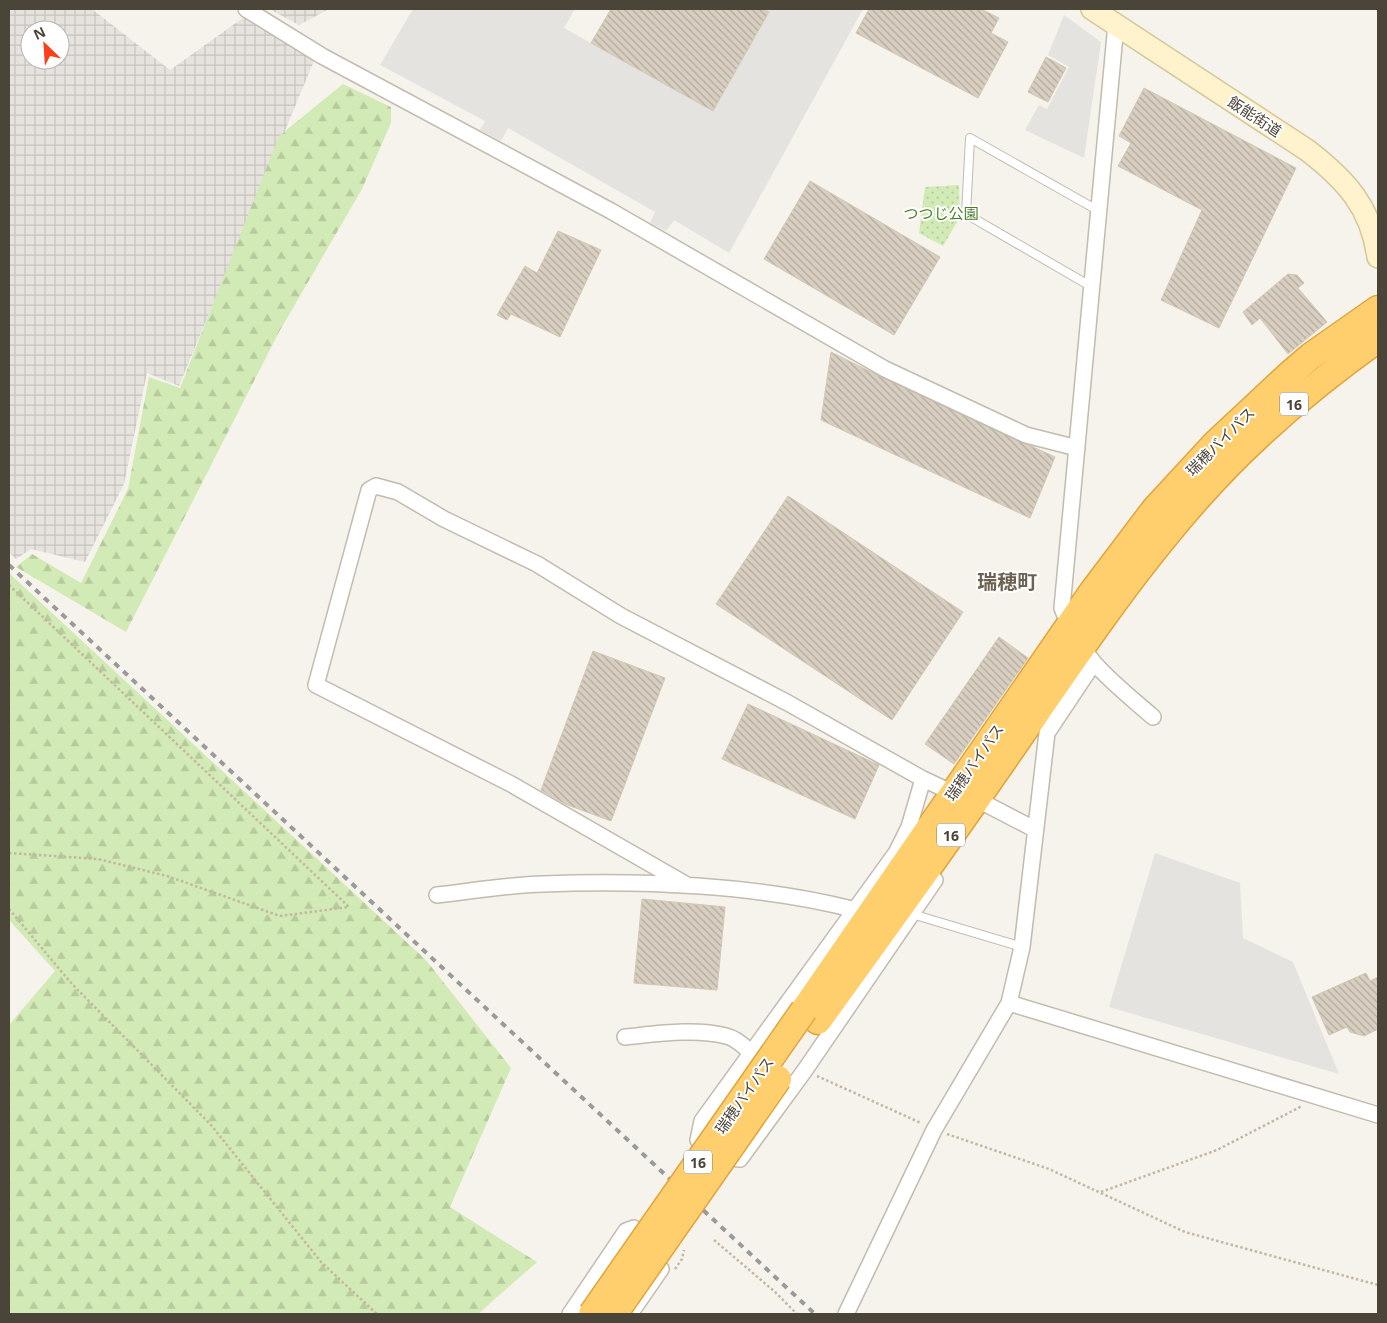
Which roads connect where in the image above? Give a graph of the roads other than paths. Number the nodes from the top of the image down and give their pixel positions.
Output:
1 (246, 9) edge
2 (1092, 9) edge
3 (1117, 17) edge
4 (1099, 211) junction
5 (1378, 257) edge
6 (1092, 287) junction
7 (1378, 309) edge
8 (1378, 339) edge
9 (1077, 448) junction
10 (1081, 646) junction
11 (1153, 717) dead end
12 (923, 779) junction
13 (953, 793) junction
14 (985, 793) junction
15 (1034, 829) junction
16 (687, 885) junction
17 (437, 895) dead end
18 (856, 910) junction
19 (912, 914) junction
20 (1022, 947) junction
21 (1008, 1003) junction
22 (811, 1015) junction
23 (625, 1038) dead end
24 (752, 1053) junction
25 (1378, 1115) edge
26 (570, 1314) edge
27 (592, 1314) edge
28 (614, 1314) edge
29 (630, 1314) edge
30 (846, 1314) edge

1 - 9 street
2 - 3 street, 飯能街道
3 - 4 street
3 - 5 street, 飯能街道
4 - 6 street
4 - 6 lane
6 - 9 street
7 - 10 highway, 瑞穂バイパス / 16
8 - 10 highway, 瑞穂バイパス / 16
9 - 10 street
10 - 11 street
10 - 13 highway, 瑞穂バイパス / 16
10 - 14 highway, 瑞穂バイパス / 16
10 - 15 street
12 - 13 street
12 - 16 street
12 - 18 street
13 - 22 highway, 瑞穂バイパス / 16
14 - 15 street
14 - 19 street
14 - 22 highway, 瑞穂バイパス / 16
15 - 20 street
16 - 17 street
16 - 18 street
18 - 24 street
19 - 20 lane
19 - 24 street
20 - 21 street
21 - 25 street
21 - 30 street
22 - 27 highway, 瑞穂バイパス / 16, bridge
22 - 28 highway, 瑞穂バイパス / 16, bridge
23 - 24 street
26 - 29 street

